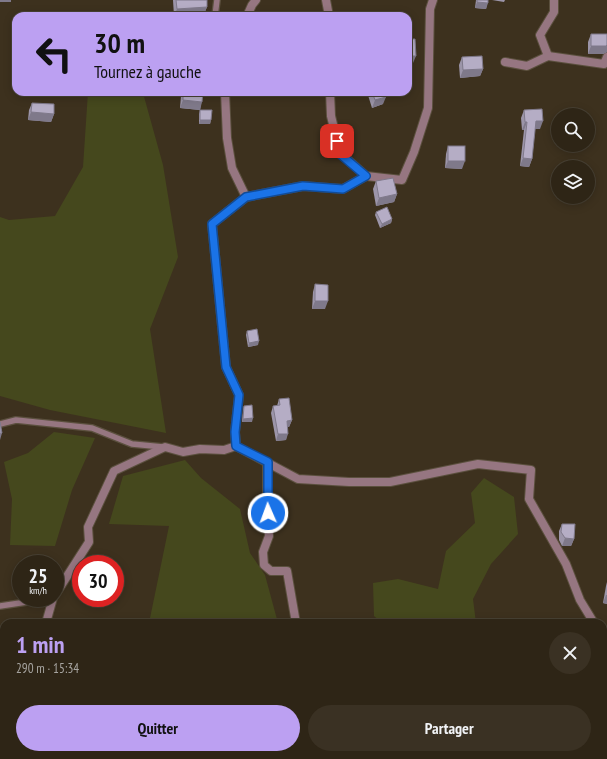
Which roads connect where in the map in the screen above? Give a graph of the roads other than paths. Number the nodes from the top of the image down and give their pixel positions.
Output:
1 (217, 0) edge
2 (256, 0) edge
3 (326, 0) edge
4 (433, 0) edge
5 (554, 0) edge
6 (216, 12) edge
7 (249, 12) edge
8 (329, 12) edge
9 (548, 56) junction
10 (607, 57) edge
11 (505, 62) dead end
12 (224, 96) edge
13 (330, 96) edge
14 (366, 176) junction
15 (246, 197) junction
16 (0, 424) edge
17 (236, 446) junction
18 (165, 448) junction
19 (268, 462) junction
20 (64, 581) edge
21 (12, 604) edge
22 (0, 606) edge
23 (50, 607) edge
24 (47, 619) edge
25 (295, 619) edge
26 (592, 619) edge

1 - 6 lane
2 - 7 street
3 - 8 street
4 - 14 street
5 - 9 street
9 - 10 street
9 - 11 street
12 - 15 street
13 - 14 street
14 - 15 street
15 - 17 street
16 - 18 lane
17 - 18 street
17 - 19 street
18 - 20 street
19 - 25 street
19 - 26 street
21 - 22 lane
23 - 24 street

